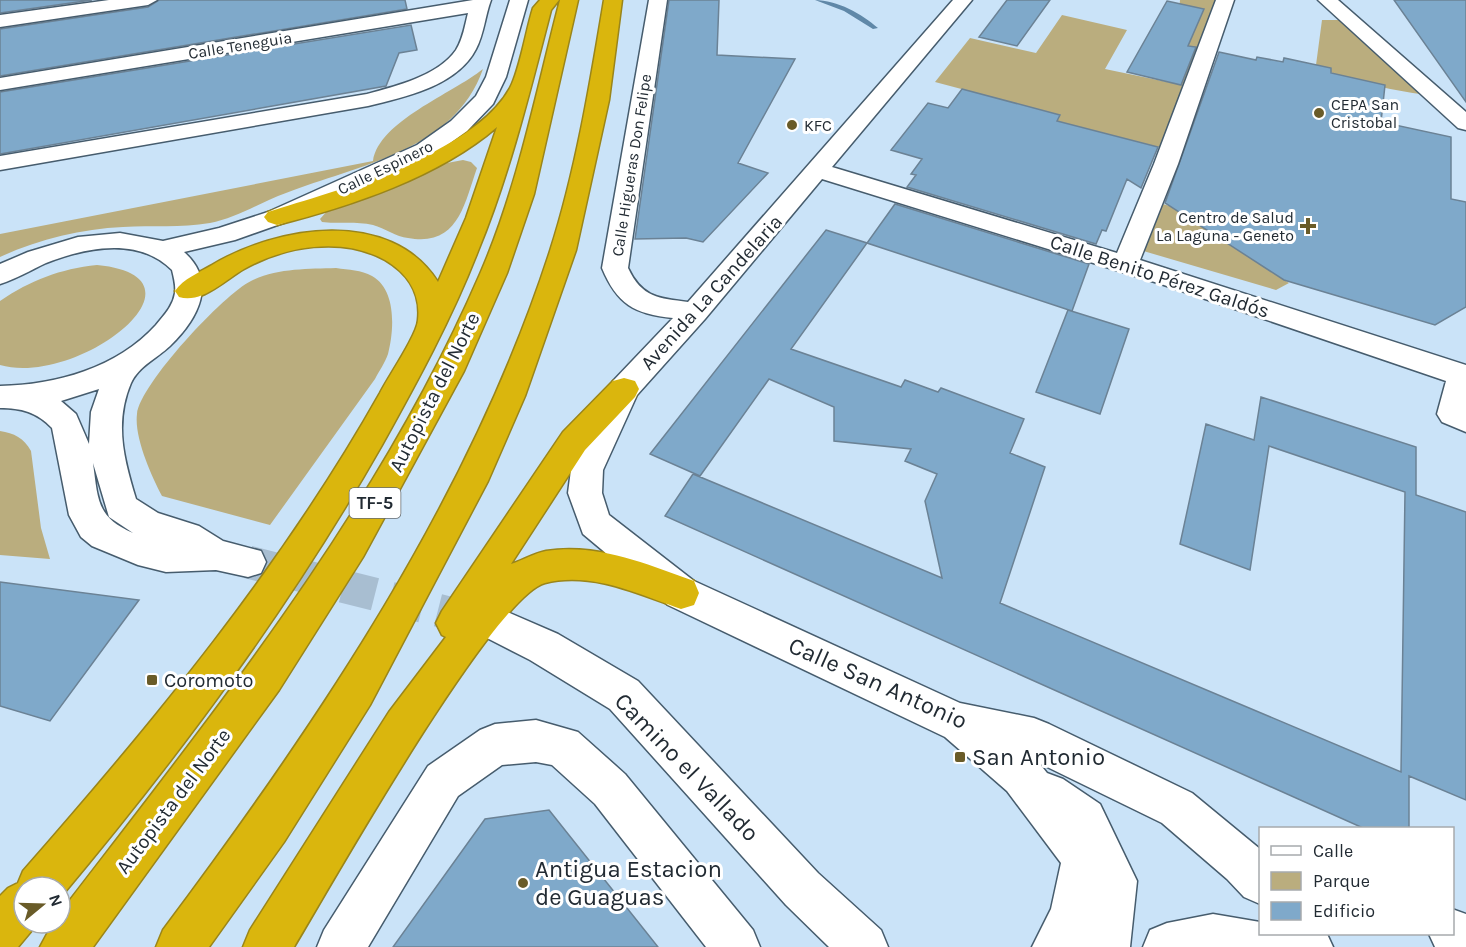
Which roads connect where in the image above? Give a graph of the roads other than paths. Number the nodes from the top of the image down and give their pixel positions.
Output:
1 (148, 0) edge
2 (519, 0) edge
3 (550, 0) edge
4 (569, 0) edge
5 (613, 0) edge
6 (658, 0) edge
7 (963, 0) edge
8 (1225, 0) edge
9 (1327, 0) edge
10 (481, 3) edge
11 (0, 21) edge
12 (522, 82) junction
13 (0, 84) edge
14 (1466, 123) edge
15 (0, 163) edge
16 (817, 170) junction
17 (277, 217) junction
18 (163, 249) junction
19 (1125, 264) junction
20 (0, 275) edge
21 (189, 291) junction
22 (694, 312) junction
23 (432, 319) junction
24 (127, 362) junction
25 (624, 389) junction
26 (13, 398) edge
27 (1460, 417) edge
28 (214, 554) junction
29 (248, 562) tunnel mouth
30 (681, 593) junction
31 (498, 626) tunnel mouth
32 (957, 722) junction
33 (403, 726) junction
34 (1022, 776) junction
35 (1177, 808) junction
36 (1259, 846) edge
37 (49, 875) edge
38 (1259, 880) edge
39 (801, 889) junction
40 (12, 918) edge
41 (0, 932) edge
42 (64, 947) edge
43 (180, 947) edge
44 (267, 947) edge
45 (341, 947) edge
46 (736, 947) edge
47 (832, 947) edge
48 (864, 947) edge
49 (1056, 947) edge
50 (1106, 947) edge
51 (1167, 947) edge
52 (1268, 947) edge

1 - 11 street
2 - 17 street, Calle Espinero
3 - 12 highway
4 - 42 highway, Autopista del Norte / TF-5
5 - 43 highway
6 - 22 street, Calle Higueras Don Felipe
7 - 16 street, Avenida La Candelaria
8 - 19 street
9 - 14 street
10 - 13 street, Calle Teneguia
10 - 15 street
12 - 17 highway
12 - 23 highway
16 - 19 street, Calle Benito Pérez Galdós
16 - 22 street, Avenida La Candelaria
17 - 18 street, Calle Espinero
18 - 20 street
18 - 21 street
19 - 27 street, Calle Benito Pérez Galdós
21 - 23 highway
21 - 24 street
22 - 25 street, Avenida La Candelaria
23 - 37 highway
24 - 26 street
24 - 28 street
25 - 30 street, Avenida La Candelaria
25 - 33 highway
26 - 28 street
28 - 29 street
30 - 32 street, Calle San Antonio
30 - 33 highway
31 - 39 street, Camino el Vallado
32 - 34 street
32 - 35 street, Calle San Antonio
33 - 44 highway
34 - 49 street
34 - 50 street
35 - 36 street, Calle San Antonio
35 - 38 street, Calle San Antonio
39 - 47 street, Camino el Vallado
39 - 48 street, Camino el Vallado
40 - 41 highway
45 - 46 street
51 - 52 street

